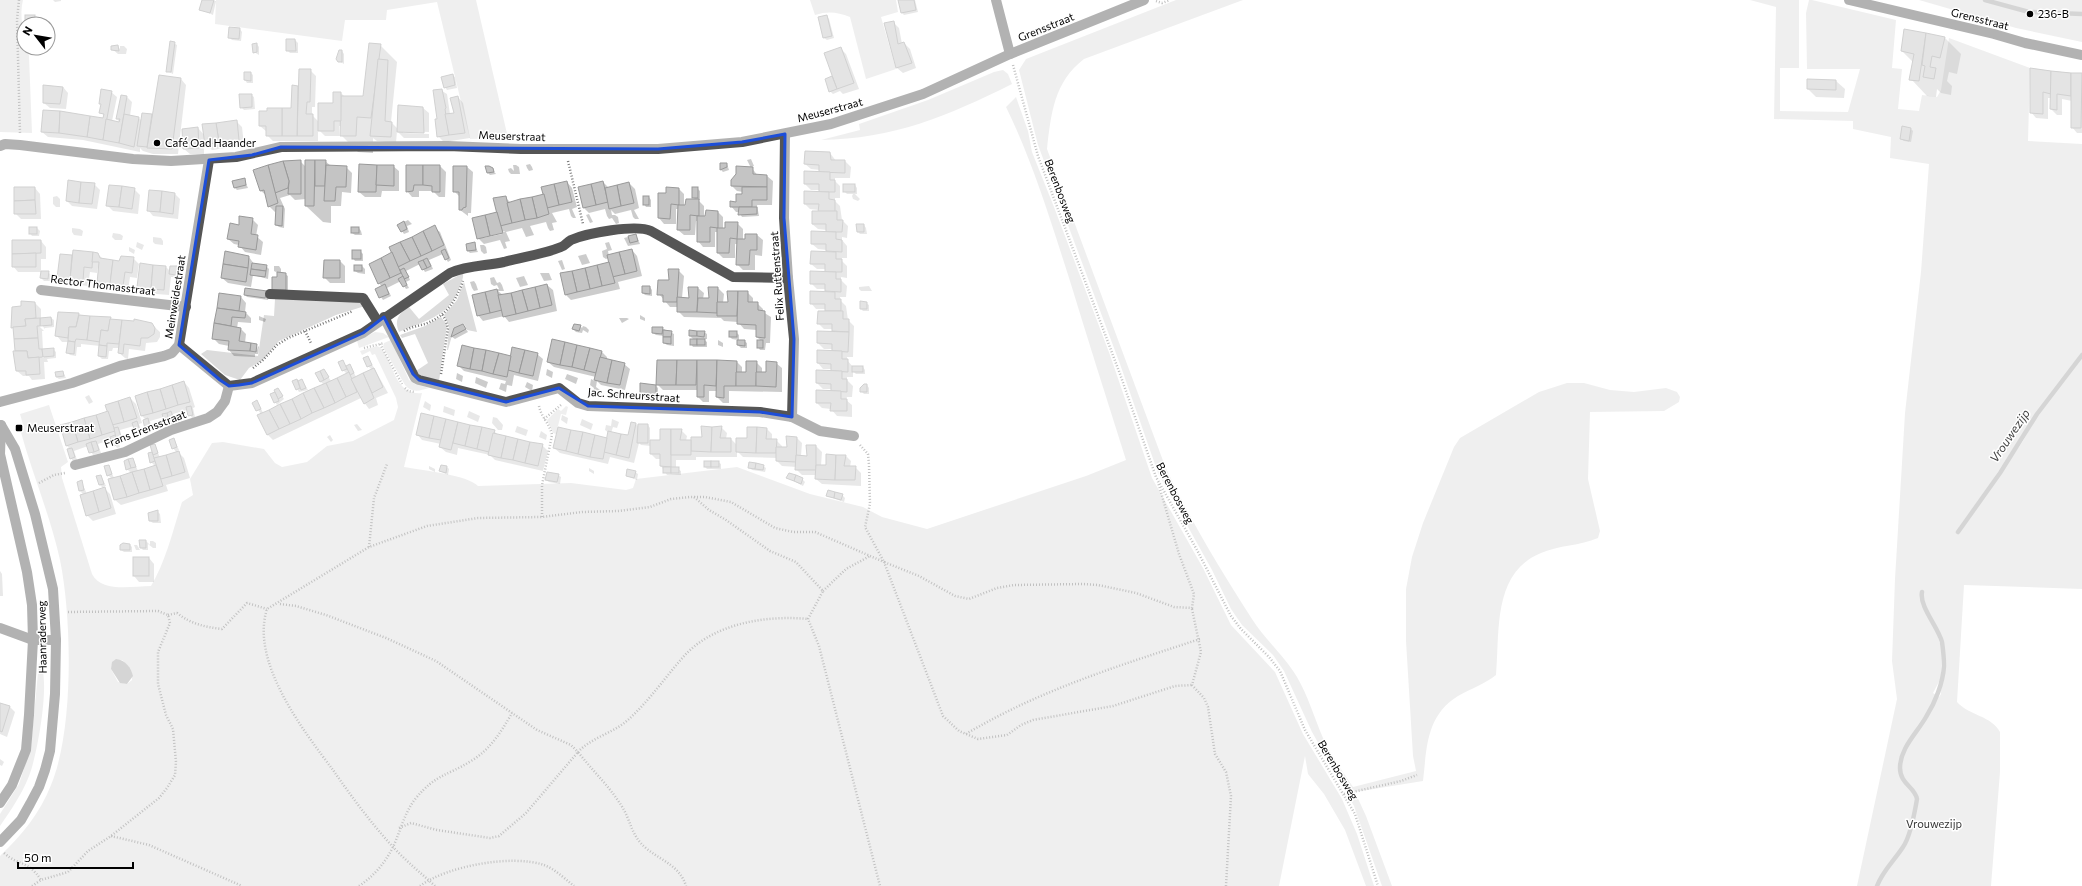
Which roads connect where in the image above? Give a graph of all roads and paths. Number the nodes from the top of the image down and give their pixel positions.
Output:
1 (20, 0) edge
2 (996, 0) edge
3 (1144, 0) edge
4 (1150, 0) edge
5 (1170, 0) edge
6 (1849, 0) edge
7 (1010, 54) junction
8 (2082, 55) edge
9 (785, 134) junction
10 (20, 145) junction
11 (0, 146) edge
12 (565, 150) junction
13 (208, 160) junction
14 (586, 236) junction
15 (466, 268) junction
16 (788, 278) junction
17 (40, 290) dead end
18 (270, 294) dead end
19 (186, 307) junction
20 (370, 307) junction
21 (442, 314) junction
22 (381, 319) junction
23 (394, 337) junction
24 (345, 341) junction
25 (179, 345) junction
26 (436, 385) junction
27 (234, 386) junction
28 (539, 393) junction
29 (570, 397) junction
30 (0, 402) edge
31 (792, 417) junction
32 (544, 419) junction
33 (0, 424) edge
34 (854, 436) joint
35 (387, 464) dead end
36 (75, 465) dead end
37 (54, 476) dead end
38 (1156, 477) junction
39 (43, 482) dead end
40 (694, 497) junction
41 (542, 517) junction
42 (369, 548) junction
43 (870, 556) junction
44 (884, 562) junction
45 (823, 591) junction
46 (278, 604) junction
47 (1192, 608) junction
48 (267, 609) junction
49 (56, 613) junction
50 (168, 615) junction
51 (808, 619) junction
52 (0, 628) edge
53 (1200, 639) junction
54 (33, 640) junction
55 (56, 640) junction
56 (1192, 685) junction
57 (512, 713) junction
58 (966, 734) junction
59 (578, 752) junction
60 (1417, 775) dead end
61 (1344, 794) junction
62 (0, 803) edge
63 (399, 828) junction
64 (111, 836) junction
65 (0, 842) edge
66 (393, 846) junction
67 (0, 850) edge
68 (41, 880) junction
69 (428, 880) junction
70 (32, 886) edge
71 (242, 886) edge
72 (360, 886) edge
73 (420, 886) edge
74 (436, 886) edge
75 (574, 886) edge
76 (686, 886) edge
77 (880, 886) edge
78 (1226, 886) edge
79 (1378, 886) edge

1 - 10 path
2 - 7 street
3 - 7 street, Grensstraat
4 - 5 path
6 - 8 street, Grensstraat
7 - 9 street, Meuserstraat
7 - 38 path, Berenbosweg
9 - 12 street, Meuserstraat
9 - 16 street, Felix Ruttenstraat
10 - 11 street, Meuserstraat
10 - 13 street, Meuserstraat
12 - 13 street, Meuserstraat
12 - 14 path
13 - 19 street, Meinweidestraat
14 - 15 street
14 - 16 street
15 - 21 path
15 - 22 street
16 - 31 street, Felix Ruttenstraat
17 - 19 street, Rector Thomasstraat
18 - 20 street
19 - 25 street, Meinweidestraat
20 - 22 street, Jac. Schreursstraat
20 - 27 path
21 - 23 path
21 - 26 path
22 - 23 street, Jac. Schreursstraat
22 - 24 street
23 - 24 path
23 - 26 street, Jac. Schreursstraat
24 - 27 street
25 - 27 street
25 - 30 street, Meinweidestraat
26 - 28 street, Jac. Schreursstraat
27 - 36 street, Frans Erensstraat
28 - 29 street, Jac. Schreursstraat
28 - 32 path
29 - 31 street, Jac. Schreursstraat
29 - 32 path
31 - 34 street, Jac. Schreursstraat
32 - 41 path
33 - 49 street, Haanraderweg
33 - 54 street, Haanraderweg
34 - 44 path
35 - 42 path
37 - 39 path
38 - 47 path
38 - 61 path, Berenbosweg
40 - 41 path
40 - 43 path
40 - 45 path
41 - 42 path
42 - 46 path
43 - 44 path
43 - 45 path
44 - 47 path
44 - 58 path
45 - 51 path
46 - 48 path
46 - 57 path
47 - 53 path
48 - 50 path
48 - 66 path
49 - 50 path
49 - 55 street, Haanraderweg
50 - 64 path
51 - 59 path
51 - 77 path
52 - 54 street
53 - 56 path
53 - 58 path
54 - 55 street
54 - 62 street, Haanraderweg
55 - 65 street, Haanraderweg
56 - 58 path
56 - 78 path
57 - 59 path
57 - 63 path
59 - 63 path
59 - 76 path
60 - 61 path
61 - 79 path, Berenbosweg
63 - 66 path
64 - 68 path
64 - 71 path
66 - 69 path
66 - 72 path
67 - 68 path
68 - 70 path
69 - 73 path
69 - 74 path
69 - 75 path

